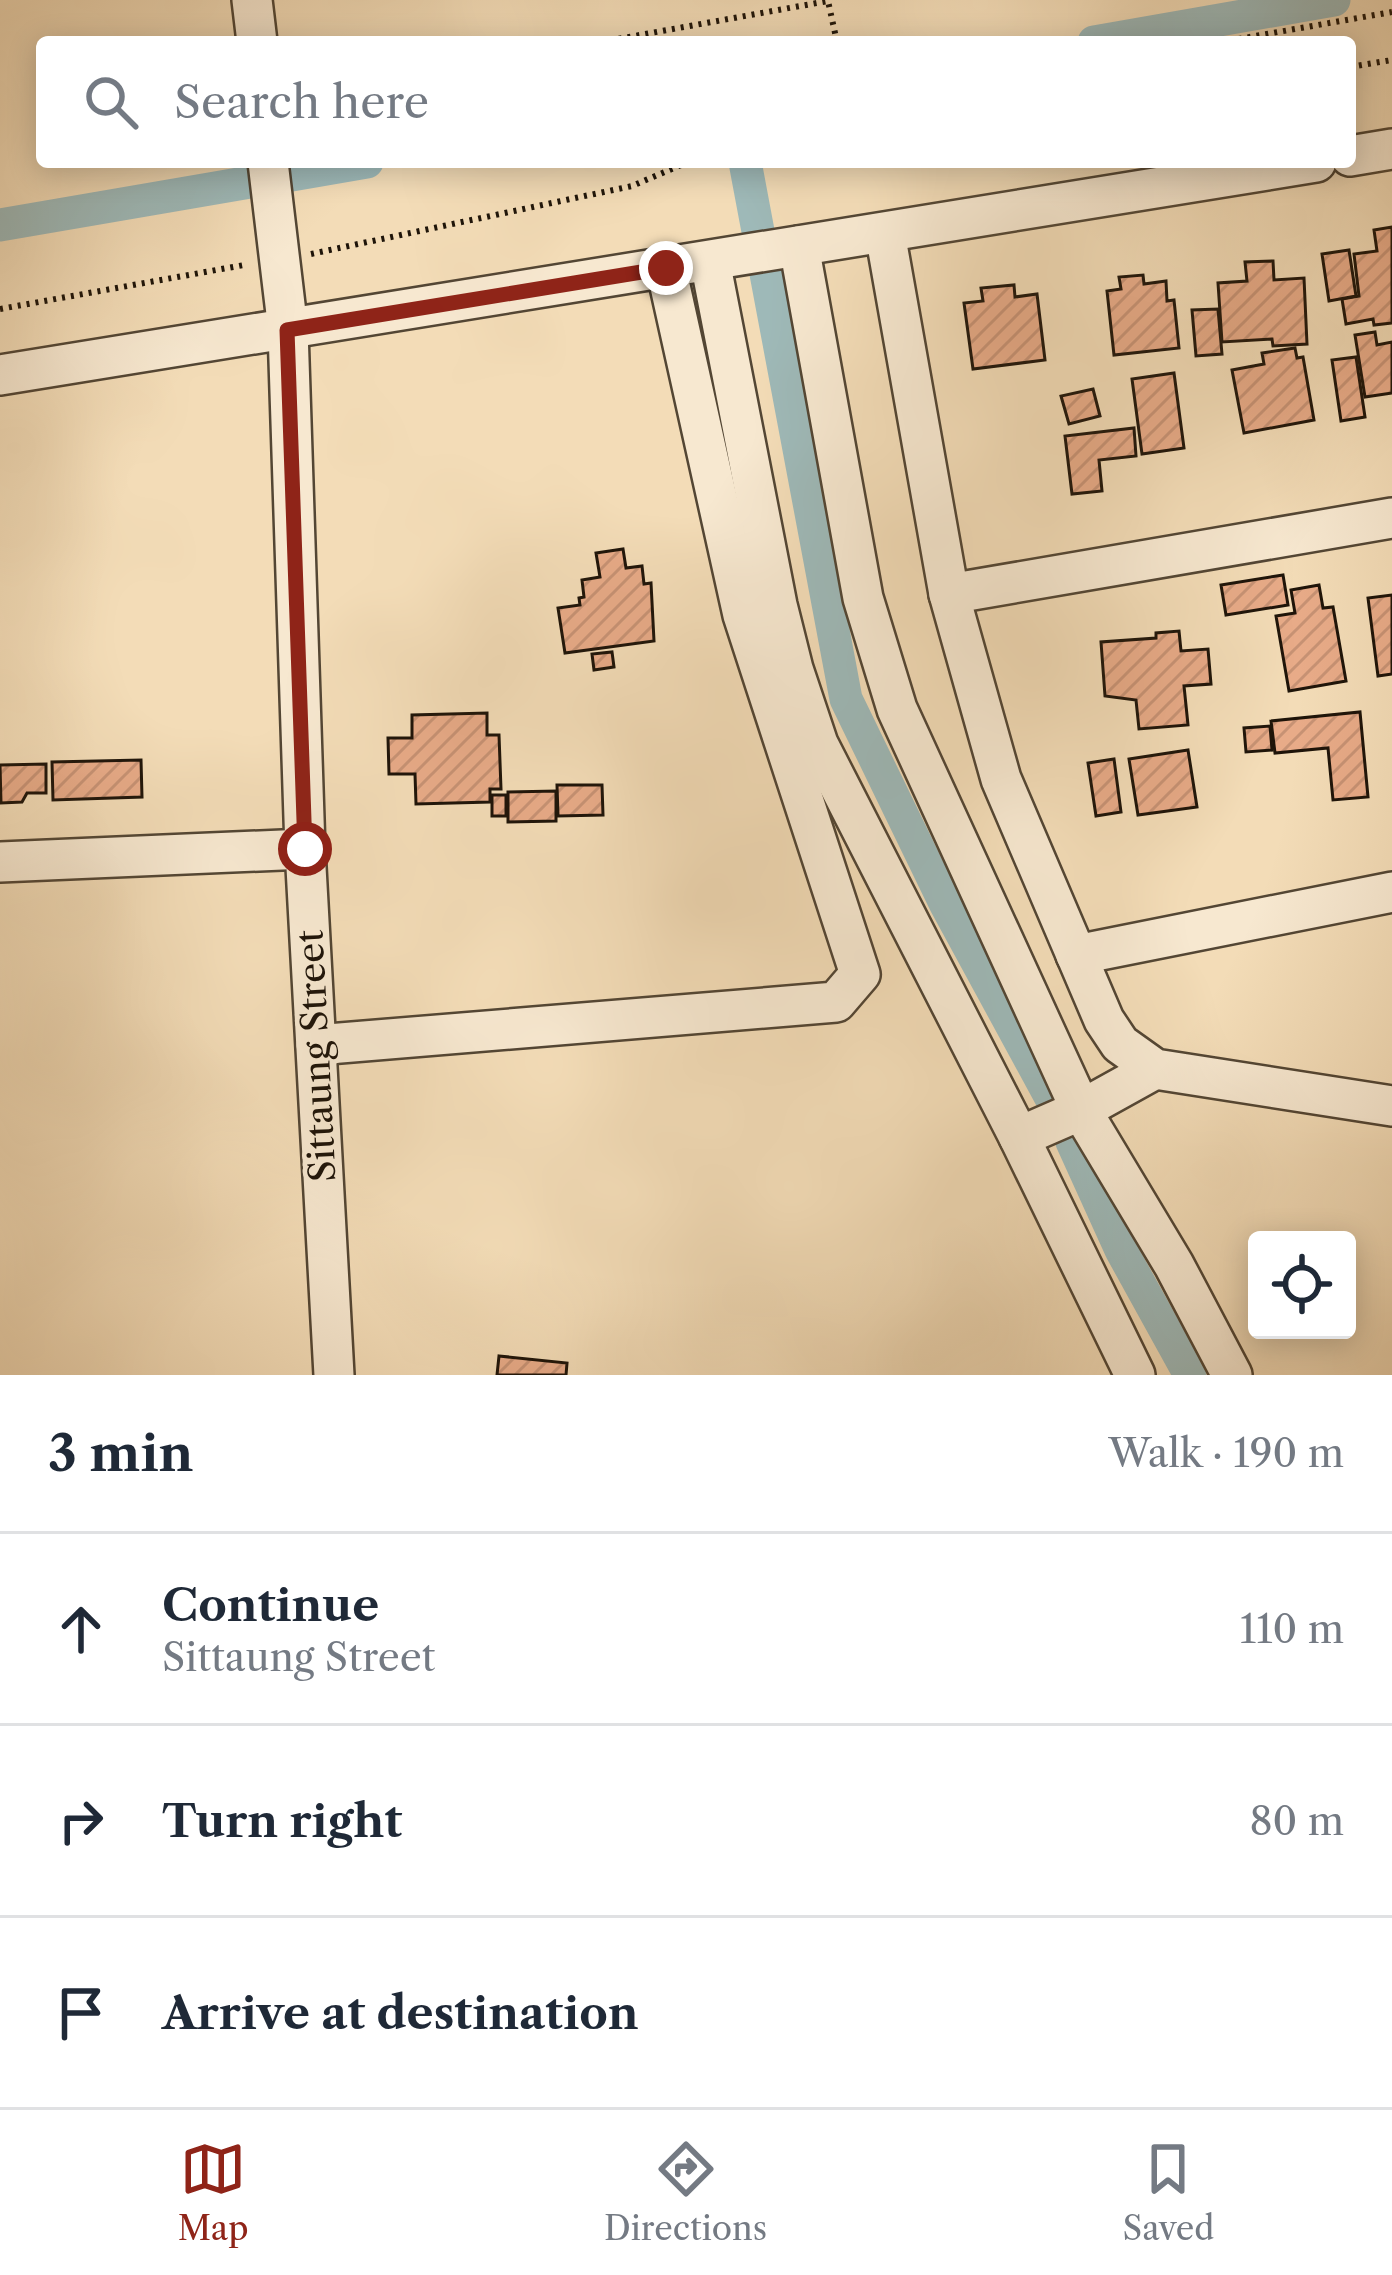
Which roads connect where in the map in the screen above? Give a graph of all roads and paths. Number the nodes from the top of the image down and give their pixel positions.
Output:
1 (253, 0) edge
2 (1392, 12) edge
3 (256, 36) edge
4 (634, 36) edge
5 (836, 36) edge
6 (1255, 36) edge
7 (1392, 61) edge
8 (1356, 66) edge
9 (1392, 149) edge
10 (1356, 155) edge
11 (269, 168) edge
12 (674, 168) edge
13 (1280, 168) edge
14 (886, 233) junction
15 (789, 247) junction
16 (724, 258) junction
17 (280, 259) junction
18 (666, 268) junction
19 (0, 309) edge
20 (287, 330) junction
21 (0, 375) edge
22 (1392, 518) edge
23 (950, 594) junction
24 (305, 849) junction
25 (0, 862) edge
26 (1392, 892) edge
27 (1076, 955) junction
28 (316, 1045) junction
29 (1155, 1069) junction
30 (1392, 1106) edge
31 (1081, 1110) junction
32 (1019, 1137) junction
33 (334, 1375) edge
34 (1136, 1375) edge
35 (1232, 1375) edge

1 - 3 street
2 - 6 path
4 - 5 path
7 - 8 path
9 - 10 street
11 - 17 street, Sittaung Street
12 - 17 path
13 - 14 street
14 - 15 street
14 - 23 street
15 - 16 street
15 - 31 street
16 - 18 street
16 - 32 street
17 - 19 path
17 - 20 street, Sittaung Street
18 - 20 street
18 - 28 street
20 - 21 street
20 - 24 street, Sittaung Street
22 - 23 street
23 - 27 street
24 - 25 street
24 - 28 street, Sittaung Street
26 - 27 street
27 - 29 street
28 - 33 street, Sittaung Street
29 - 30 street
29 - 31 street
31 - 32 street
31 - 35 street
32 - 34 street

